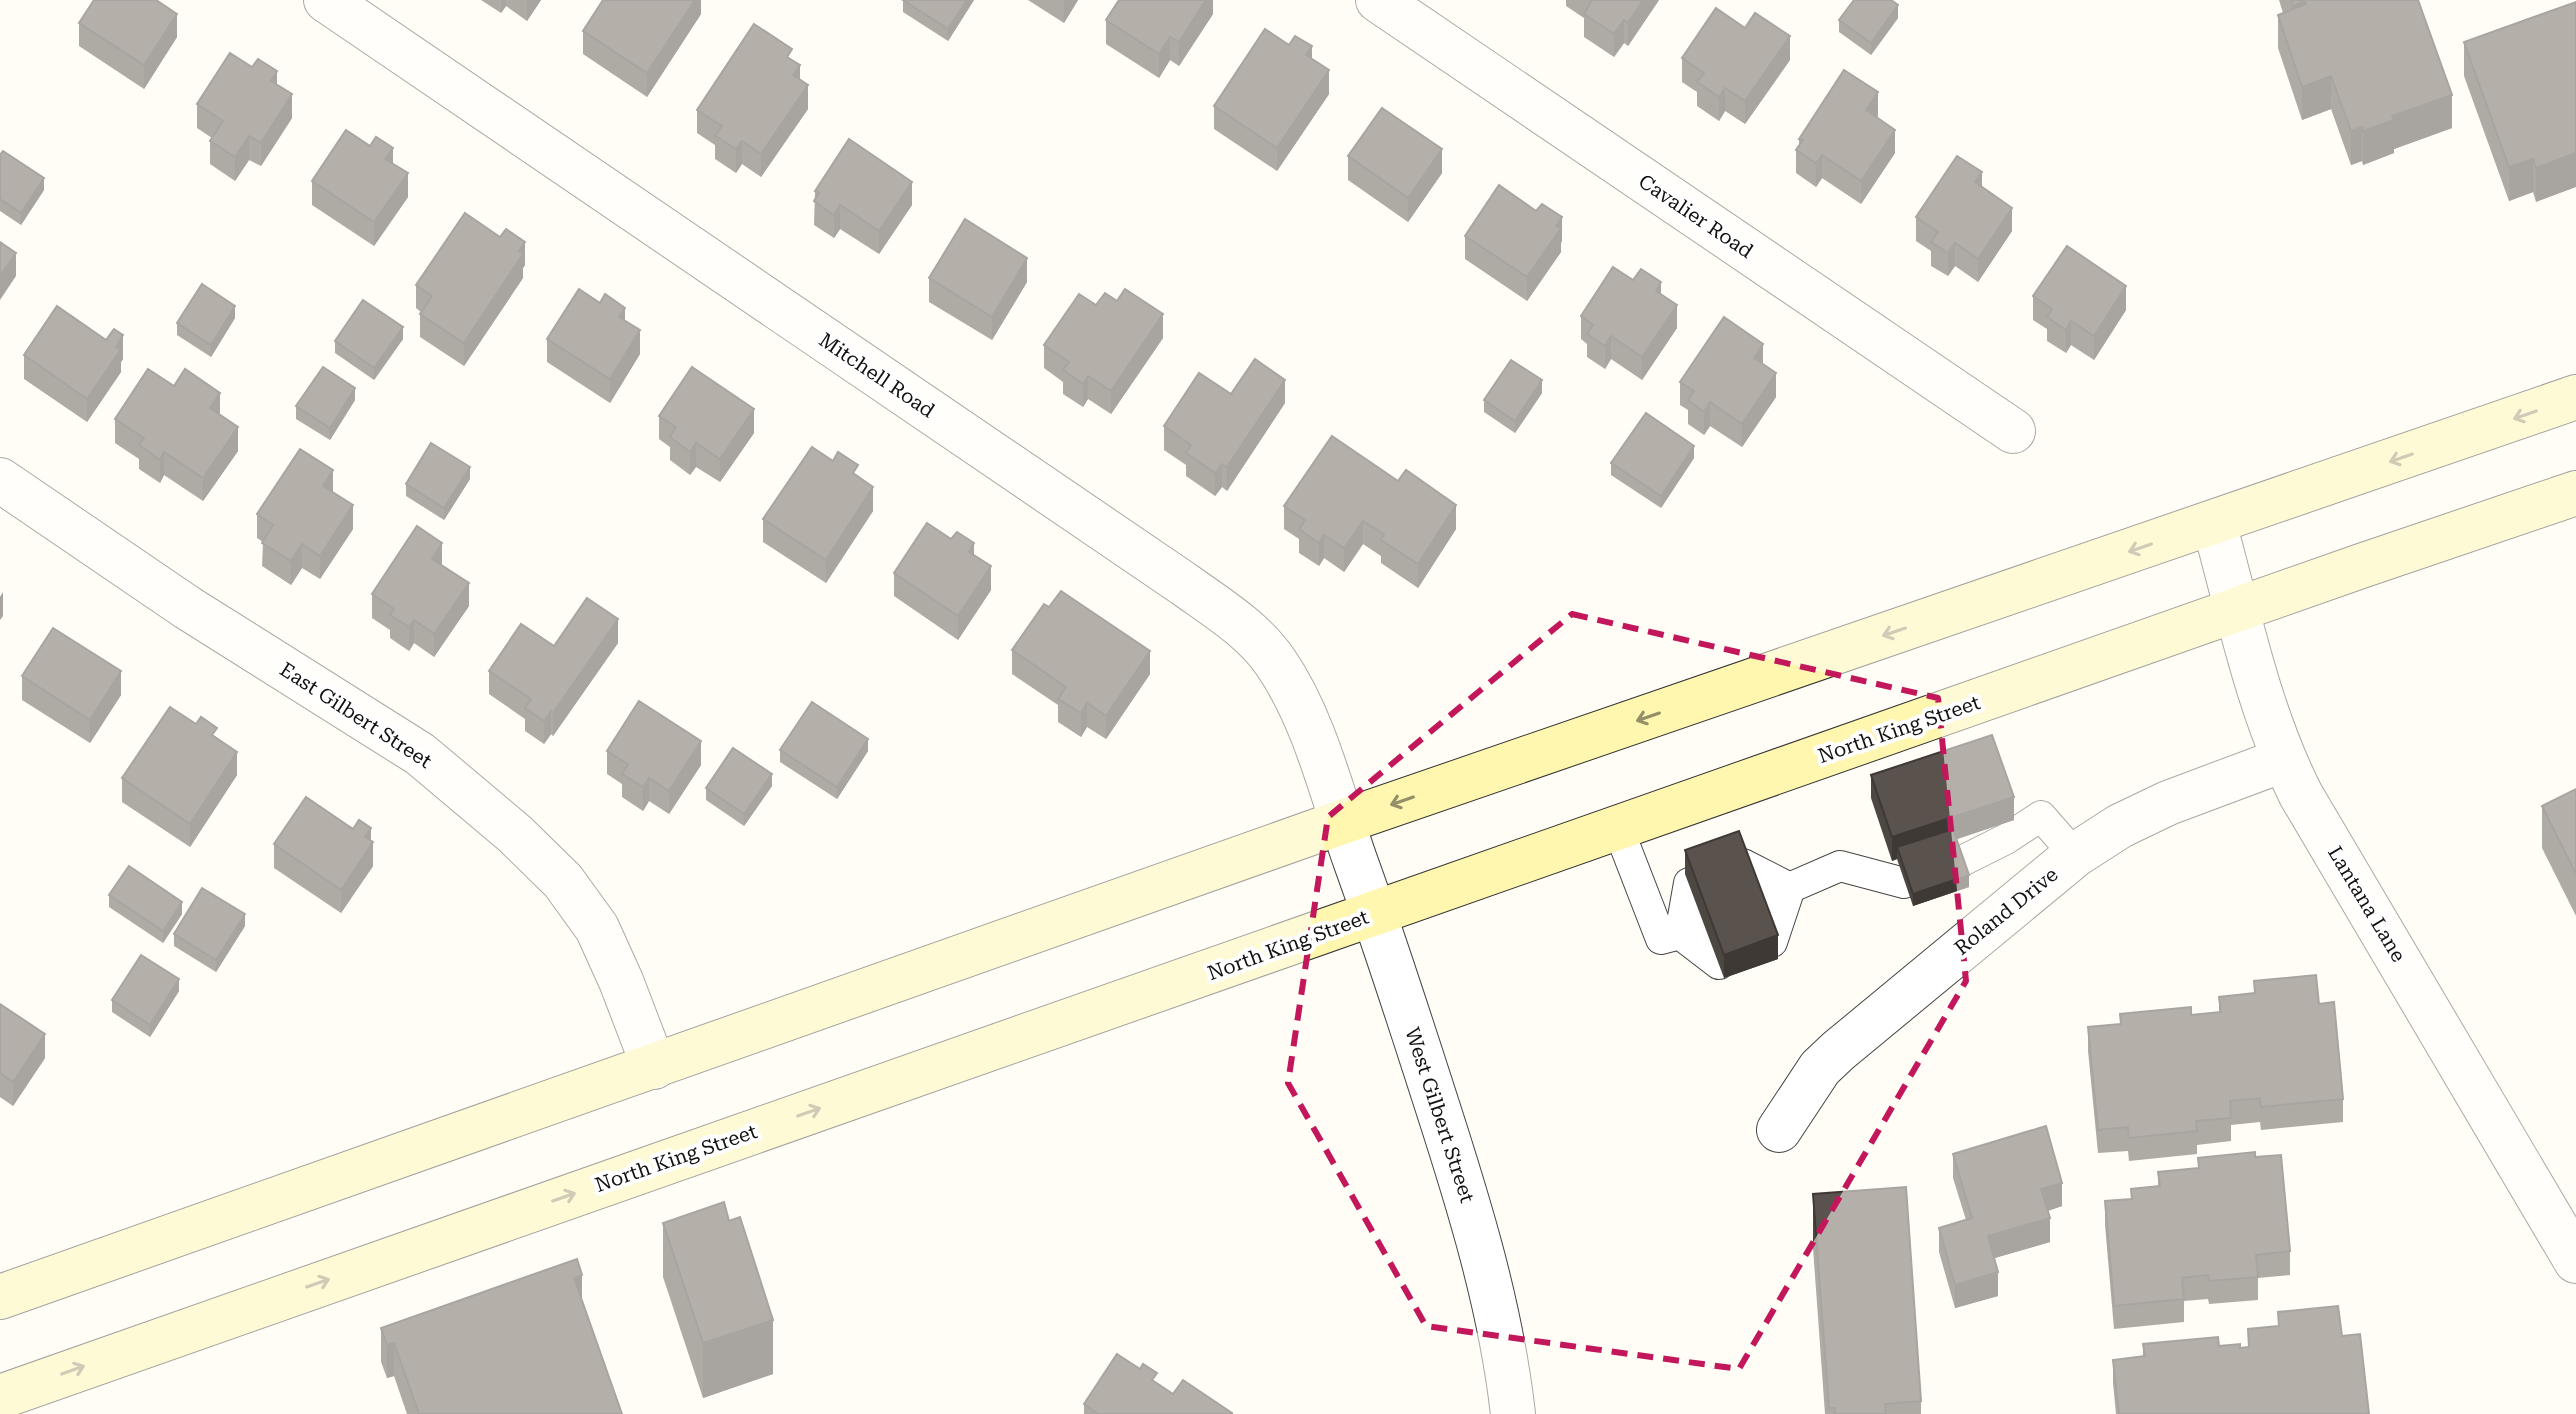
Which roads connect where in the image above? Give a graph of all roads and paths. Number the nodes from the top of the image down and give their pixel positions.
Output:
1 (326, 0) edge
2 (1378, 0) edge
3 (2576, 397) edge
4 (2013, 431) dead end
5 (0, 480) edge
6 (2576, 493) edge
7 (2214, 523) junction
8 (2238, 610) junction
9 (2283, 760) junction
10 (1342, 822) junction
11 (1618, 828) junction
12 (2075, 855) junction
13 (1960, 862) edge
14 (1743, 864) edge
15 (1689, 883) edge
16 (1904, 883) edge
17 (1790, 888) junction
18 (1757, 902) edge
19 (1374, 914) junction
20 (1692, 929) junction
21 (1772, 942) edge
22 (1719, 964) edge
23 (654, 1067) junction
24 (1779, 1130) dead end
25 (2576, 1261) edge
26 (0, 1297) edge
27 (0, 1397) edge
28 (1513, 1414) edge

1 - 10 street, Mitchell Road
2 - 4 street, Cavalier Road
3 -> 7 main road
5 - 23 street, East Gilbert Street
6 - 8 main road, North King Street
7 - 8 street, Lantana Lane
7 -> 10 main road
8 - 9 street, Lantana Lane
8 - 11 main road, North King Street
9 - 12 street, Roland Drive
9 - 25 street, Lantana Lane
10 - 19 street, West Gilbert Street
10 - 23 main road
11 - 19 main road, North King Street
11 - 20 lane
12 - 13 lane
12 - 24 street, Roland Drive
14 - 17 lane
15 - 20 lane
16 - 17 lane
17 - 18 lane
17 - 21 lane
27 -> 19 main road, North King Street
19 - 28 street, West Gilbert Street
20 - 22 lane
23 - 26 main road

